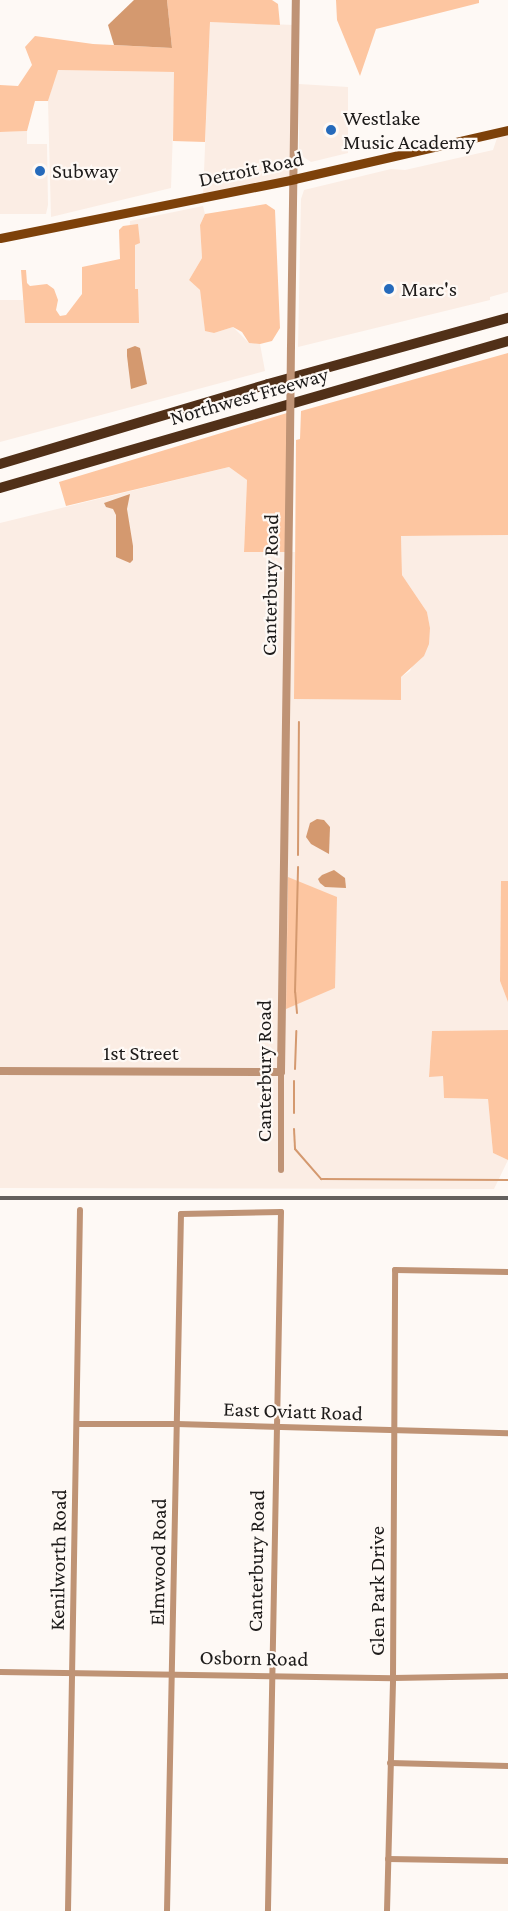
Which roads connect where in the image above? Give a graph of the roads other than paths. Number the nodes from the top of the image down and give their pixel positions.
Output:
1 (296, 0) edge
2 (508, 130) edge
3 (294, 179) junction
4 (0, 238) edge
5 (508, 318) edge
6 (508, 341) edge
7 (0, 464) edge
8 (0, 488) edge
9 (0, 1071) edge
10 (281, 1072) junction
11 (281, 1170) dead end
12 (80, 1210) dead end
13 (281, 1212) joint
14 (508, 1272) edge
15 (77, 1424) junction
16 (177, 1424) junction
17 (277, 1427) junction
18 (395, 1432) junction
19 (508, 1433) edge
20 (0, 1672) edge
21 (73, 1672) junction
22 (172, 1673) junction
23 (272, 1675) junction
24 (508, 1676) edge
25 (393, 1678) junction
26 (390, 1763) junction
27 (508, 1766) edge
28 (388, 1859) junction
29 (508, 1861) edge
30 (68, 1911) edge
31 (167, 1911) edge
32 (268, 1911) edge
33 (387, 1911) edge

1 - 3 street, Canterbury Road
2 - 3 main road, Detroit Road
3 - 4 main road, Detroit Road
3 - 10 street, Canterbury Road, bridge
5 - 7 highway, Northwest Freeway
6 - 8 highway, Northwest Freeway
9 - 10 street, 1st Street
10 - 11 street, Canterbury Road
12 - 15 street, Kenilworth Road
13 - 16 street, Elmwood Road
13 - 17 street, Canterbury Road
14 - 18 street, Glen Park Drive
15 - 16 street, East Oviatt Road
15 - 21 street, Kenilworth Road
16 - 17 street, East Oviatt Road
16 - 22 street, Elmwood Road
17 - 18 street, East Oviatt Road
17 - 23 street, Canterbury Road
18 - 19 street, East Oviatt Road
18 - 25 street, Glen Park Drive
20 - 21 street, Osborn Road
21 - 22 street, Osborn Road
21 - 30 street, Kenilworth Road
22 - 23 street, Osborn Road
22 - 31 street, Elmwood Road
23 - 25 street, Osborn Road
23 - 32 street, Canterbury Road
24 - 25 street, Osborn Road
25 - 26 street, Glen Park Drive
26 - 27 street
26 - 28 street, Glen Park Drive
28 - 29 street
28 - 33 street, Glen Park Drive

